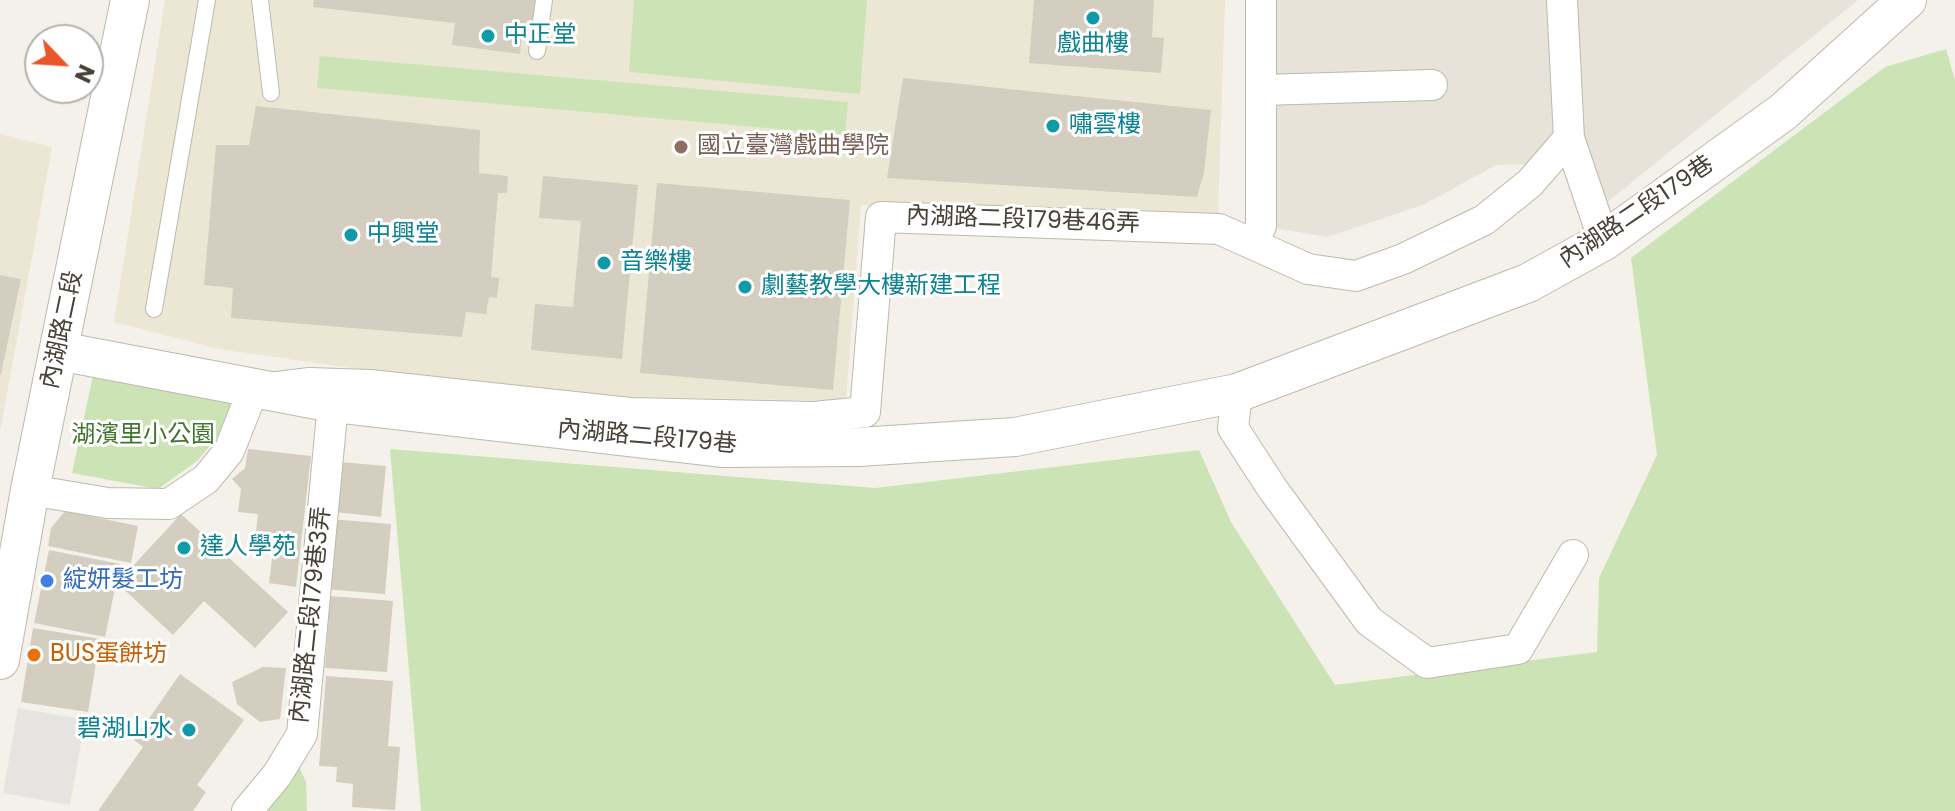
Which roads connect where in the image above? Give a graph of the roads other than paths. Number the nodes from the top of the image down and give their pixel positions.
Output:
1 (130, 0) edge
2 (207, 0) edge
3 (260, 0) edge
4 (544, 0) edge
5 (1261, 0) edge
6 (1562, 0) edge
7 (1907, 0) edge
8 (537, 51) dead end
9 (1432, 85) dead end
10 (1262, 90) junction
11 (271, 93) dead end
12 (1569, 138) junction
13 (1604, 241) junction
14 (1252, 244) junction
15 (154, 309) dead end
16 (59, 351) junction
17 (253, 390) junction
18 (1237, 393) junction
19 (333, 403) junction
20 (30, 490) junction
21 (1573, 555) dead end
22 (0, 660) edge
23 (247, 811) edge

1 - 16 street, 內湖路二段
2 - 15 lane
3 - 11 lane
4 - 8 lane
5 - 10 street
6 - 12 street
7 - 13 street, 內湖路二段179巷
9 - 10 street
10 - 14 street
12 - 13 street
12 - 14 street, 內湖路二段179巷46弄
13 - 18 street, 內湖路二段179巷
14 - 17 street, 內湖路二段179巷46弄
16 - 17 street, 內湖路二段179巷
16 - 20 street, 內湖路二段
17 - 19 street, 內湖路二段179巷
17 - 20 street
18 - 19 street, 內湖路二段179巷
18 - 21 street
19 - 23 street, 內湖路二段179巷3弄
20 - 22 street, 內湖路二段

